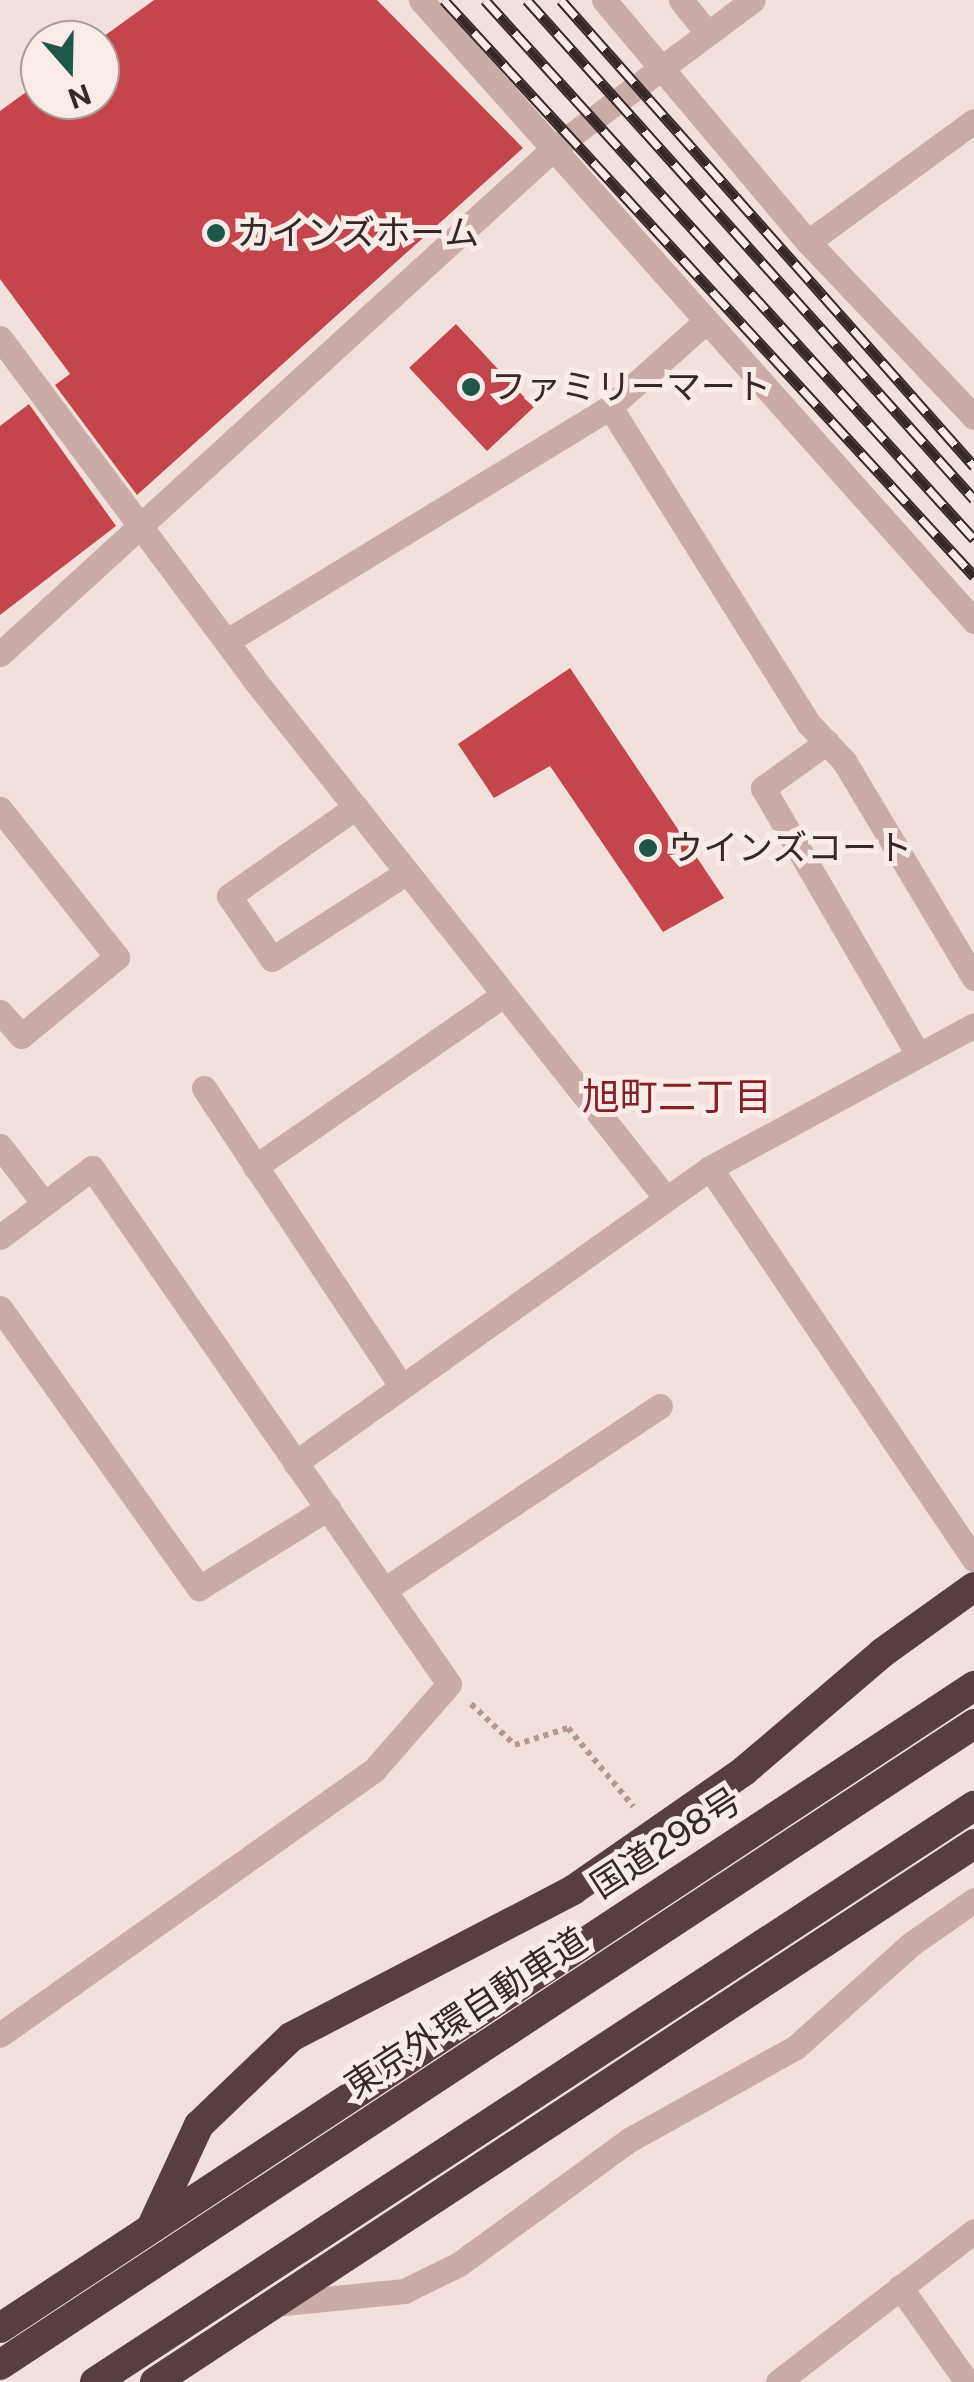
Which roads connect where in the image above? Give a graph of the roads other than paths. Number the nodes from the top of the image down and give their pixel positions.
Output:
1 (421, 0) edge
2 (604, 0) edge
3 (680, 0) edge
4 (753, 0) edge
5 (708, 34) junction
6 (664, 68) junction
7 (974, 121) edge
8 (553, 149) junction
9 (808, 242) junction
10 (705, 322) junction
11 (3, 347) edge
12 (610, 407) junction
13 (971, 410) edge
14 (140, 528) junction
15 (974, 621) edge
16 (227, 642) junction
17 (0, 654) edge
18 (826, 742) junction
19 (356, 808) junction
20 (0, 809) edge
21 (406, 873) junction
22 (974, 978) edge
23 (503, 995) junction
24 (0, 1012) edge
25 (974, 1025) edge
26 (918, 1053) junction
27 (204, 1088) dead end
28 (0, 1146) edge
29 (255, 1167) junction
30 (710, 1168) junction
31 (665, 1198) junction
32 (44, 1202) junction
33 (0, 1237) edge
34 (0, 1308) edge
35 (399, 1383) junction
36 (660, 1406) dead end
37 (295, 1463) junction
38 (328, 1508) junction
39 (974, 1560) edge
40 (974, 1587) edge
41 (387, 1588) junction
42 (974, 1686) edge
43 (974, 1724) edge
44 (974, 1806) edge
45 (974, 1844) edge
46 (974, 1900) edge
47 (0, 2035) edge
48 (152, 2227) junction
49 (974, 2231) edge
50 (900, 2286) junction
51 (274, 2304) junction
52 (0, 2328) edge
53 (0, 2365) edge
54 (95, 2382) edge
55 (155, 2382) edge
56 (778, 2382) edge
57 (968, 2382) edge

1 - 8 street
2 - 6 street
3 - 5 street
4 - 5 street
5 - 6 street
6 - 8 street
6 - 9 street
7 - 9 street
8 - 10 street
8 - 14 street
9 - 13 street
10 - 12 street
10 - 15 street
11 - 14 street
12 - 16 street
12 - 18 street
14 - 16 street
14 - 17 street
16 - 19 street
18 - 22 street
18 - 26 street
19 - 21 street
19 - 21 street
20 - 24 street
21 - 23 street
23 - 29 street
23 - 31 street
25 - 26 street
26 - 30 street
27 - 29 street
28 - 32 street
29 - 35 street
30 - 31 street
30 - 39 street
31 - 35 street
32 - 33 street
32 - 37 street
34 - 38 street
35 - 37 street
36 - 41 street
37 - 38 street
38 - 41 street
40 - 48 highway
41 - 47 street
42 - 48 highway, 国道298号
43 - 53 highway, 東京外環自動車道
44 - 54 highway
45 - 51 highway
46 - 51 street
48 - 52 highway, 国道298号
49 - 50 street
50 - 56 street
50 - 57 street
51 - 55 highway

